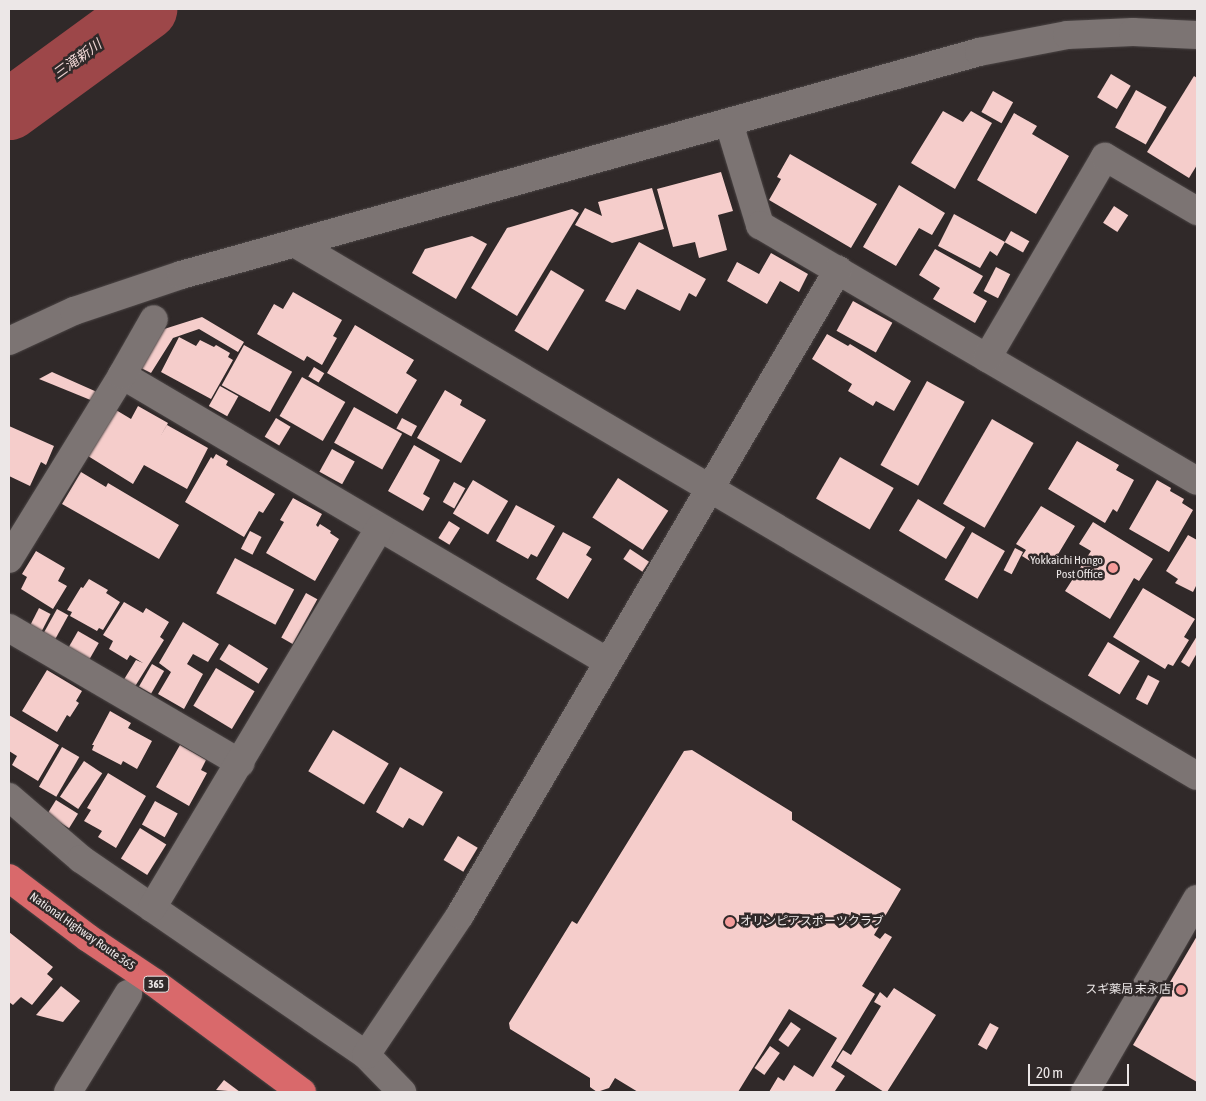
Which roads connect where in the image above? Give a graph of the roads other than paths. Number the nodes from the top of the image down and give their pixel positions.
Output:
1 (1197, 35) edge
2 (729, 123) junction
3 (1197, 211) edge
4 (296, 244) junction
5 (838, 270) junction
6 (154, 319) dead end
7 (9, 341) edge
8 (987, 358) junction
9 (122, 375) junction
10 (1197, 481) edge
11 (710, 490) junction
12 (379, 528) junction
13 (9, 559) edge
14 (9, 628) edge
15 (608, 662) junction
16 (240, 763) junction
17 (1197, 776) edge
18 (9, 798) edge
19 (9, 878) edge
20 (1197, 899) edge
21 (152, 908) junction
22 (128, 994) dead end
23 (366, 1054) junction
24 (68, 1092) edge
25 (302, 1092) edge
26 (402, 1092) edge
27 (1085, 1092) edge

1 - 2 street
2 - 4 street
2 - 5 street
3 - 8 street
4 - 7 street
4 - 11 street
5 - 8 street
5 - 11 street
6 - 9 street
8 - 10 street
9 - 12 street
9 - 13 street
11 - 15 street
11 - 17 street
12 - 15 street
12 - 16 street
14 - 16 street
15 - 23 street
16 - 21 street
18 - 21 street
19 - 25 highway, National Highway Route 365 / 365
20 - 27 street
21 - 23 street
22 - 24 street
23 - 26 street

